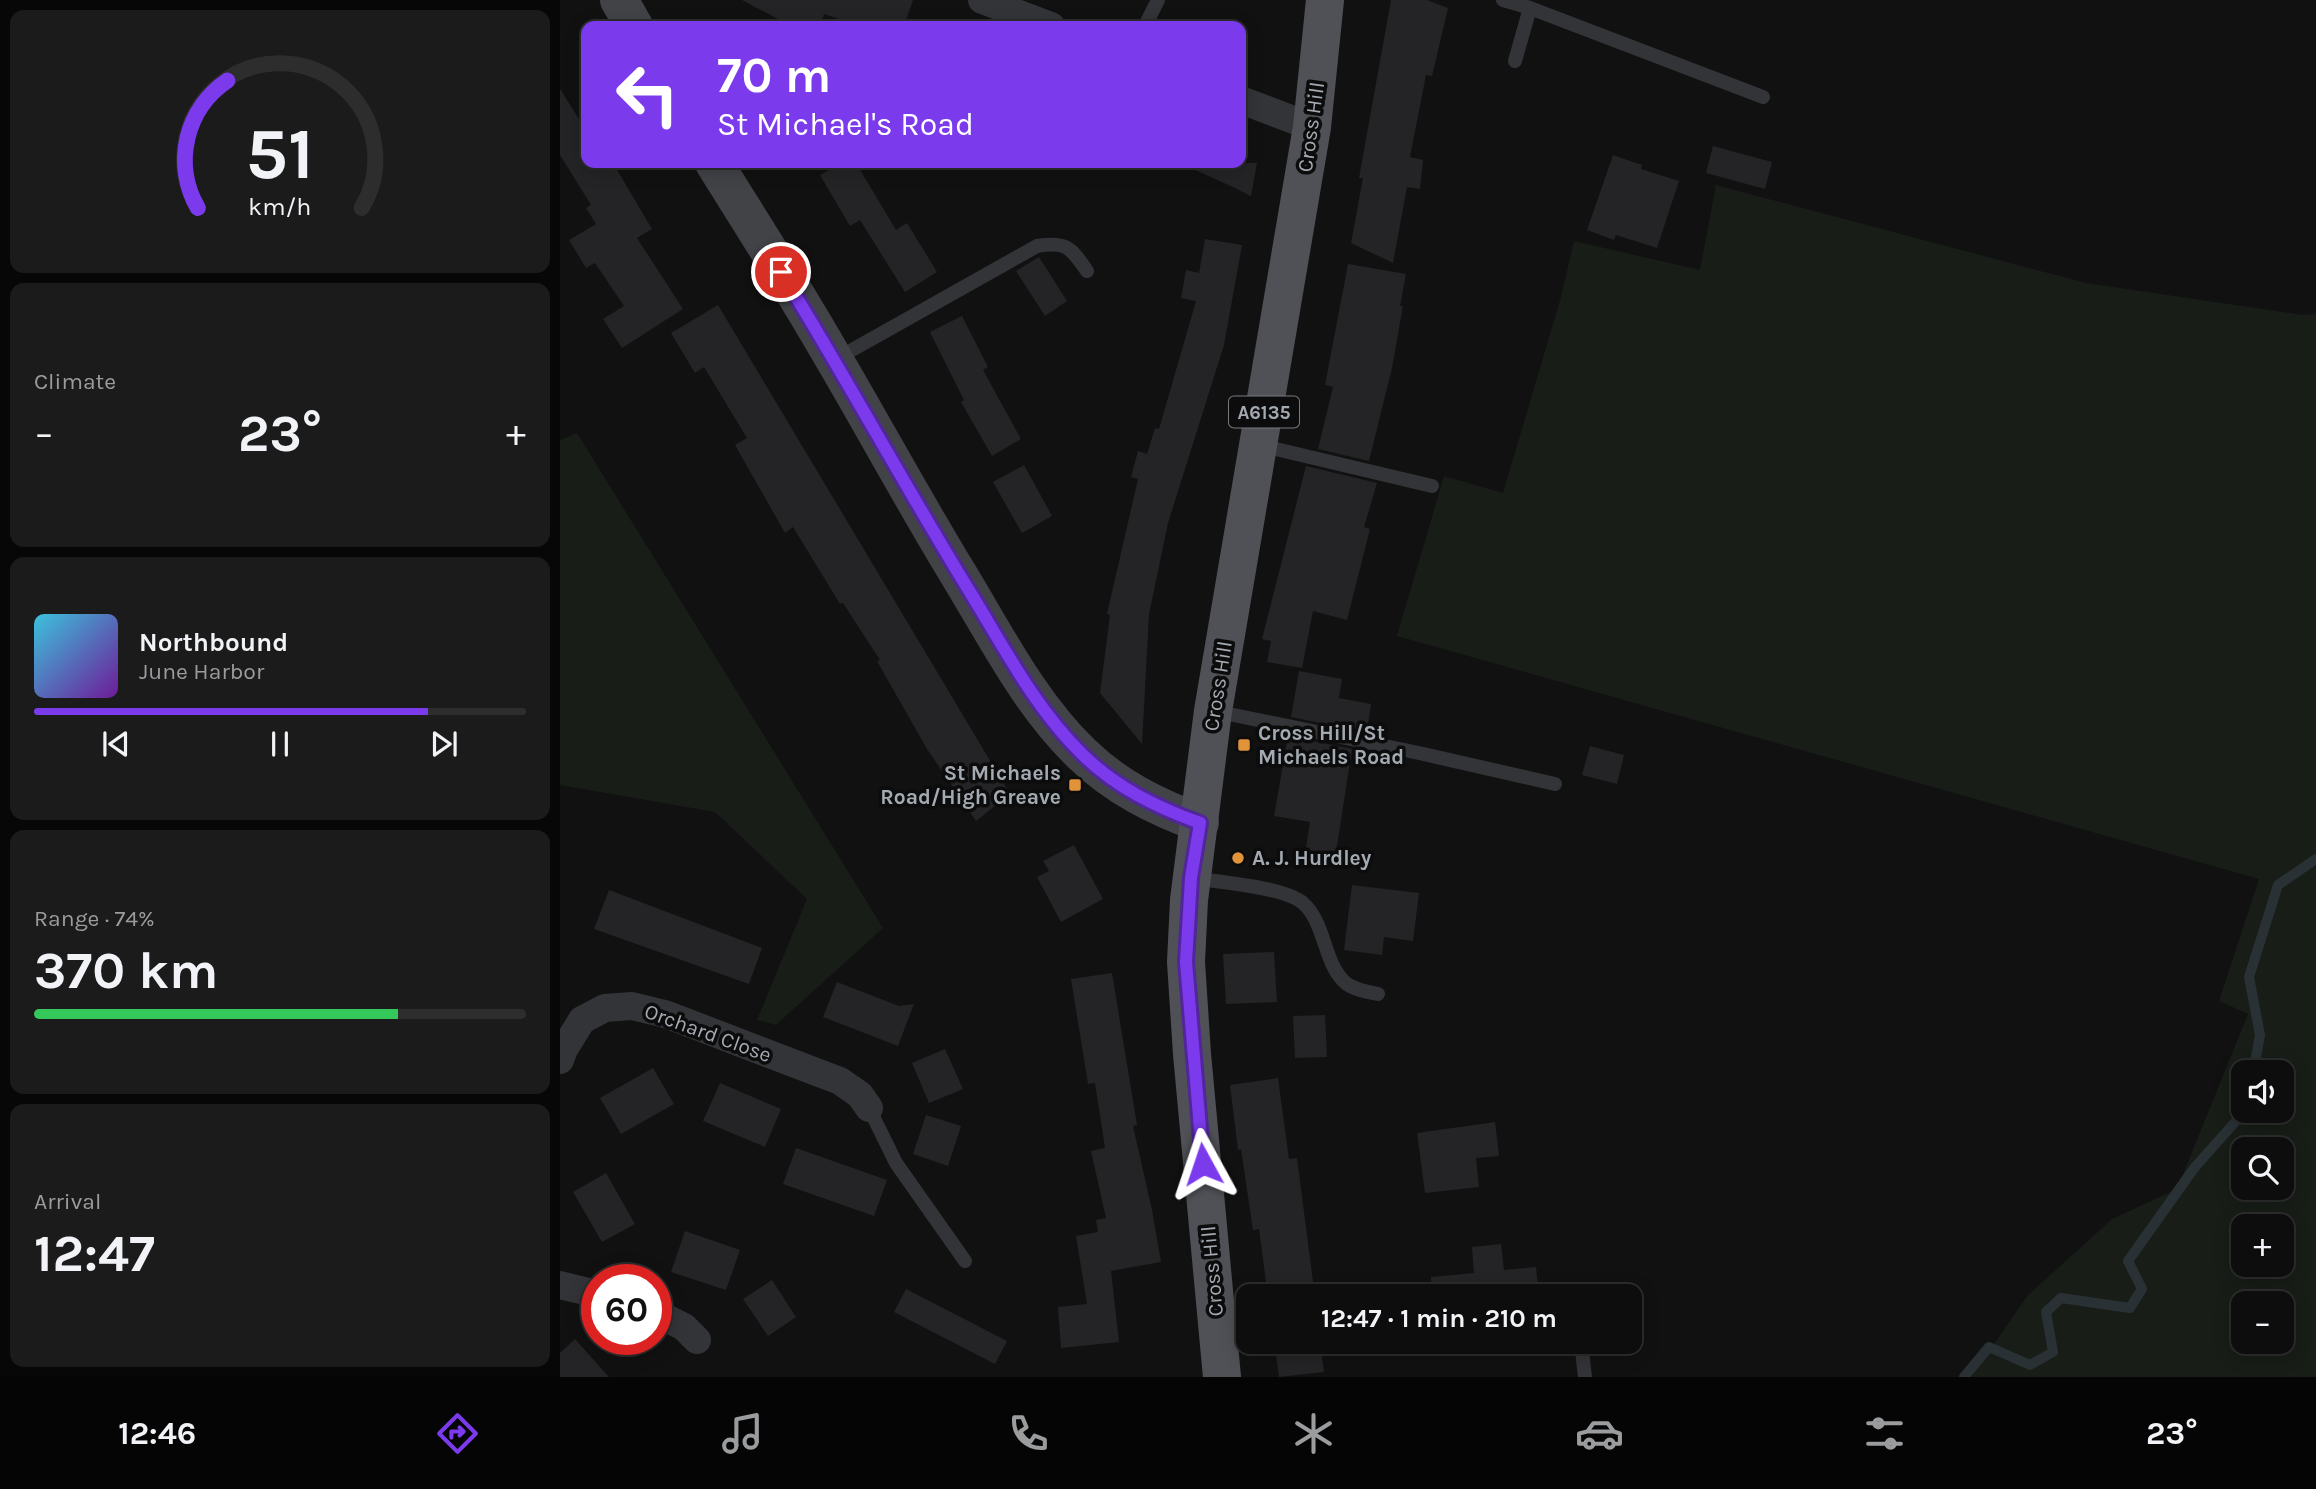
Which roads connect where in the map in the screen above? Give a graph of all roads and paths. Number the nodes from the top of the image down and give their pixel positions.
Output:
1 (620, 0) edge
2 (982, 0) edge
3 (1158, 0) edge
4 (1325, 0) edge
5 (1503, 0) edge
6 (1530, 8) junction
7 (631, 21) edge
8 (1038, 21) edge
9 (1148, 21) edge
10 (1515, 61) dead end
11 (1763, 97) dead end
12 (1246, 102) edge
13 (1312, 127) junction
14 (717, 168) edge
15 (1087, 271) dead end
16 (834, 359) junction
17 (1258, 444) junction
18 (1432, 486) dead end
19 (1213, 711) junction
20 (1555, 784) dead end
21 (1200, 823) junction
22 (1191, 878) junction
23 (1378, 994) dead end
24 (560, 1060) edge
25 (869, 1108) joint
26 (965, 1261) dead end
27 (560, 1285) edge
28 (581, 1290) edge
29 (672, 1321) edge
30 (697, 1340) dead end
31 (1582, 1354) edge
32 (1222, 1377) edge
33 (1585, 1377) edge

1 - 7 street
2 - 8 street
3 - 9 lane
4 - 13 main road, Cross Hill / A6135
5 - 6 lane
6 - 10 lane
6 - 11 lane
12 - 13 street
13 - 17 main road, Cross Hill / A6135
14 - 16 street
15 - 16 lane
16 - 21 street
17 - 18 lane
17 - 19 main road, Cross Hill / A6135
19 - 20 lane
19 - 21 main road, Cross Hill / A6135
21 - 22 main road, Cross Hill / A6135
22 - 23 lane
22 - 32 main road, Cross Hill / A6135
24 - 25 street, Orchard Close
25 - 26 lane
27 - 28 street
29 - 30 street
31 - 33 lane

